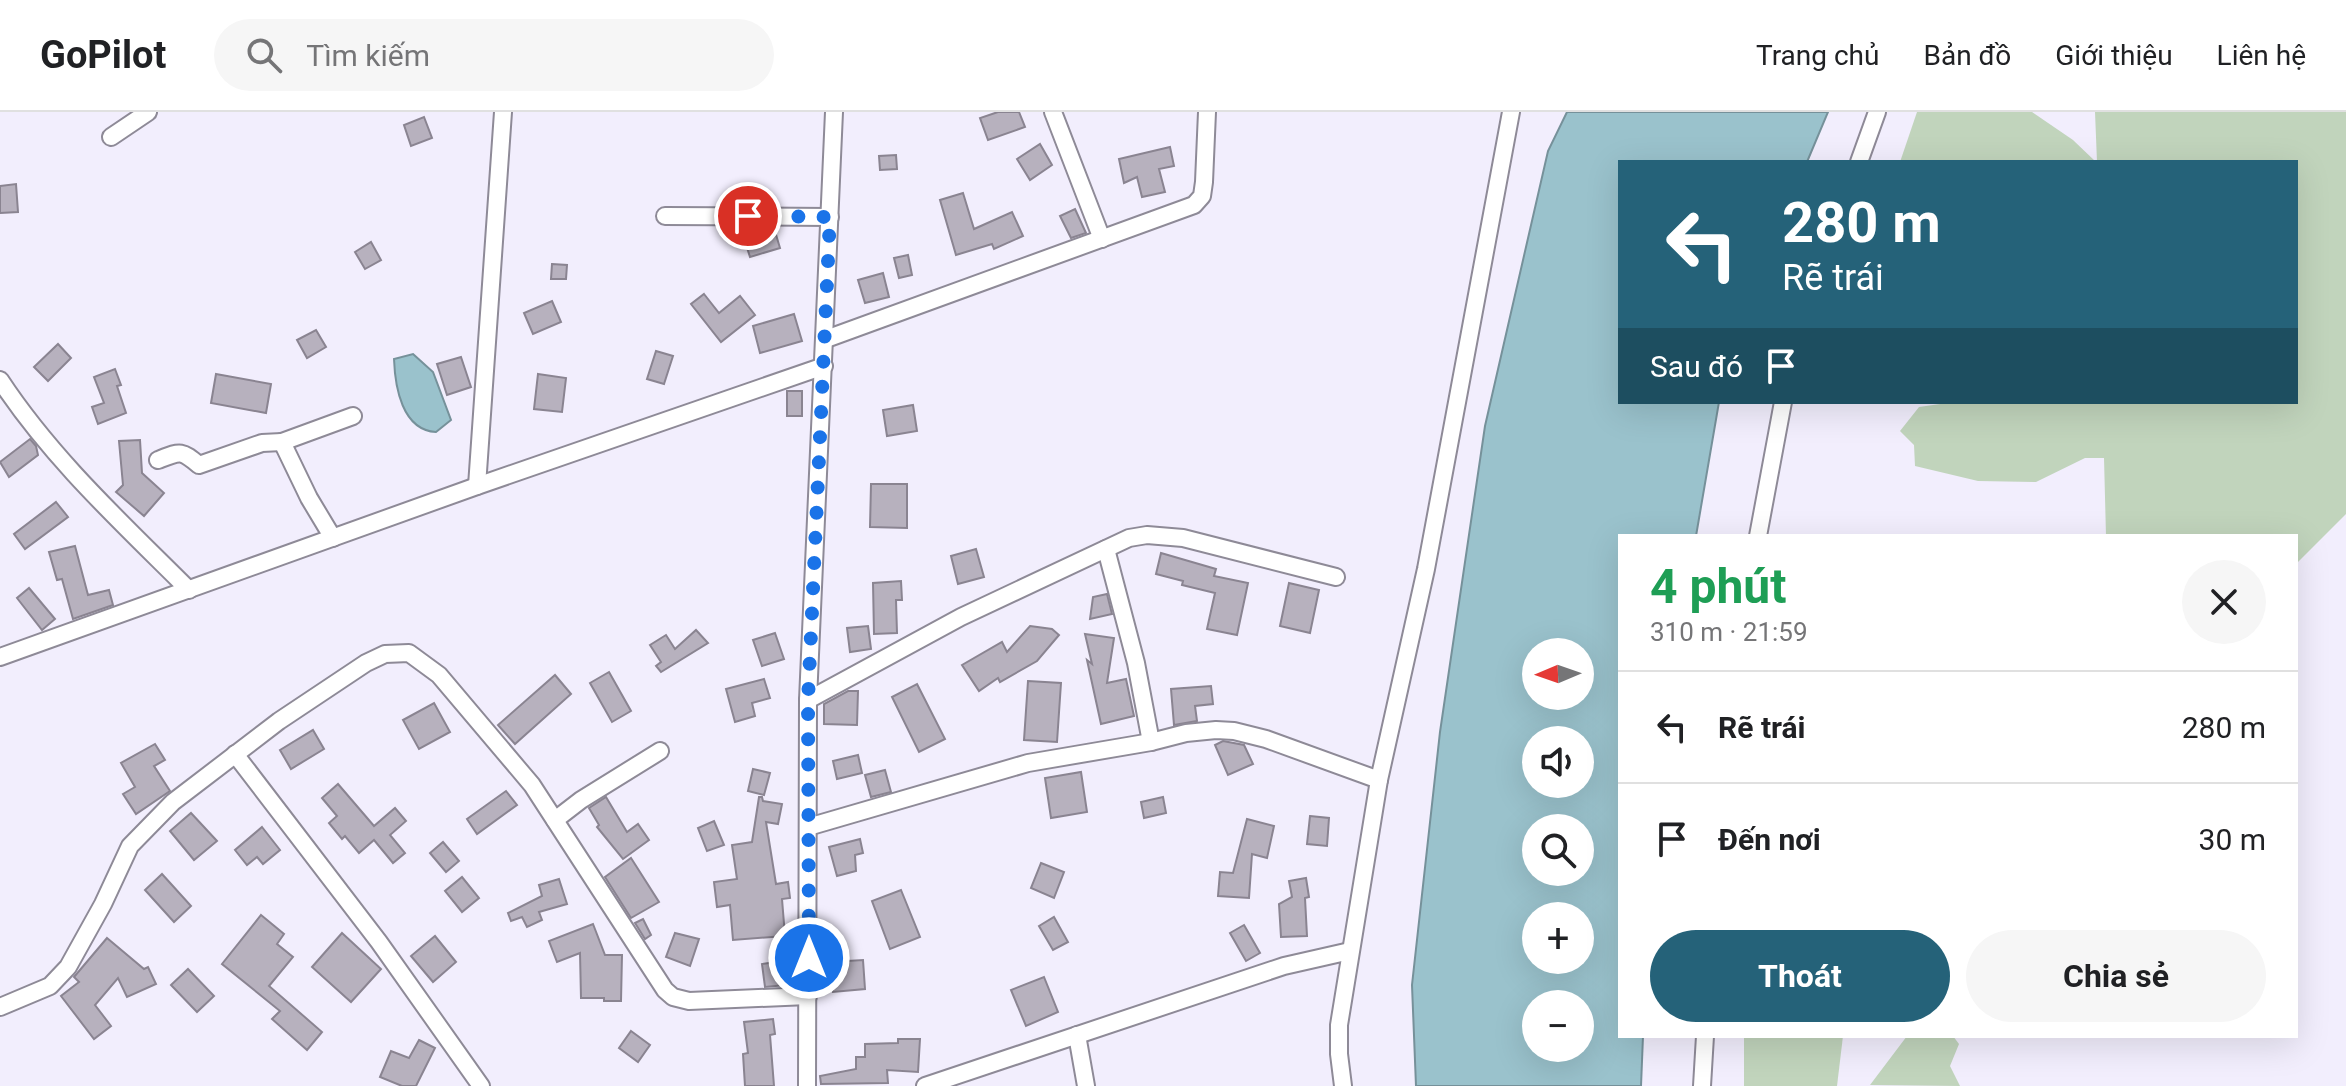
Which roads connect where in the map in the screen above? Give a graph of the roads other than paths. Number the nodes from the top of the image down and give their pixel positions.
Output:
1 (148, 112) edge
2 (503, 112) edge
3 (834, 112) edge
4 (1053, 112) edge
5 (1207, 112) edge
6 (1511, 112) edge
7 (1877, 112) edge
8 (111, 137) dead end
9 (1860, 160) edge
10 (665, 216) dead end
11 (830, 217) junction
12 (1102, 239) junction
13 (826, 339) junction
14 (824, 366) junction
15 (0, 380) edge
16 (1783, 404) edge
17 (353, 416) dead end
18 (282, 442) junction
19 (158, 460) dead end
20 (477, 486) junction
21 (1758, 534) edge
22 (333, 538) junction
23 (1106, 549) junction
24 (1336, 577) dead end
25 (189, 590) junction
26 (0, 657) edge
27 (808, 700) junction
28 (1151, 742) junction
29 (660, 751) dead end
30 (235, 754) junction
31 (1379, 780) junction
32 (555, 820) junction
33 (808, 827) junction
34 (1350, 951) junction
35 (808, 996) junction
36 (0, 1007) edge
37 (1077, 1035) junction
38 (1705, 1038) edge
39 (481, 1086) edge
40 (807, 1086) edge
41 (925, 1086) edge
42 (1086, 1086) edge
43 (1343, 1086) edge
44 (1702, 1086) edge

1 - 8 street
2 - 20 street
3 - 11 street
4 - 12 street
5 - 12 street
6 - 31 street
7 - 9 street
10 - 11 street
11 - 13 street
12 - 13 street
13 - 14 street
14 - 20 street
14 - 27 street
15 - 25 street
16 - 21 street
17 - 18 street
18 - 19 street
18 - 22 street
20 - 22 street
22 - 25 street
23 - 24 street
23 - 27 street
23 - 28 street
25 - 26 street
27 - 33 street
28 - 31 street
28 - 33 street
29 - 32 street
30 - 32 street
30 - 36 street
30 - 39 street
31 - 34 street
32 - 35 street
33 - 35 street
34 - 37 street
34 - 43 street
35 - 40 street
37 - 41 street
37 - 42 street
38 - 44 street

